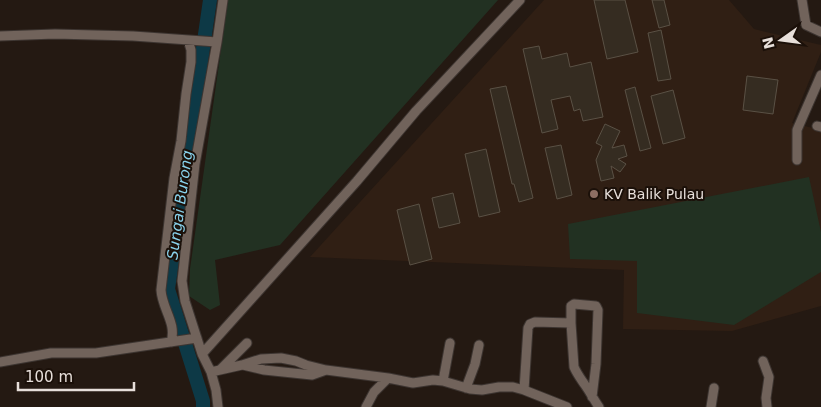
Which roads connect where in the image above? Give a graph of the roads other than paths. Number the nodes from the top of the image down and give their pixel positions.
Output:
1 (222, 0) edge
2 (520, 0) edge
3 (802, 0) edge
4 (821, 32) edge
5 (0, 36) edge
6 (192, 40) junction
7 (214, 42) junction
8 (821, 75) edge
9 (797, 160) dead end
10 (571, 323) junction
11 (195, 338) junction
12 (172, 342) junction
13 (247, 343) dead end
14 (450, 343) dead end
15 (479, 345) dead end
16 (202, 354) junction
17 (763, 361) dead end
18 (0, 362) edge
19 (242, 365) junction
20 (221, 369) junction
21 (326, 370) junction
22 (211, 372) junction
23 (388, 378) junction
24 (443, 381) junction
25 (466, 388) junction
26 (714, 388) dead end
27 (524, 390) junction
28 (592, 397) junction
29 (218, 407) edge
30 (366, 407) edge
31 (567, 407) edge
32 (599, 407) edge
33 (711, 407) edge
34 (766, 407) edge

1 - 7 street
2 - 16 street
3 - 4 street
5 - 6 street
6 - 7 street
6 - 12 street
7 - 11 street
8 - 9 street
10 - 27 street
10 - 28 street
10 - 28 street
11 - 12 street
11 - 16 street
12 - 18 street
13 - 20 street
14 - 24 street
15 - 25 street
16 - 22 street
17 - 34 street
19 - 20 street
19 - 21 street
19 - 21 street
20 - 22 street
21 - 23 street
22 - 29 street
23 - 24 street
23 - 30 street
24 - 25 street
25 - 27 street
26 - 33 street
27 - 31 street
28 - 32 street

